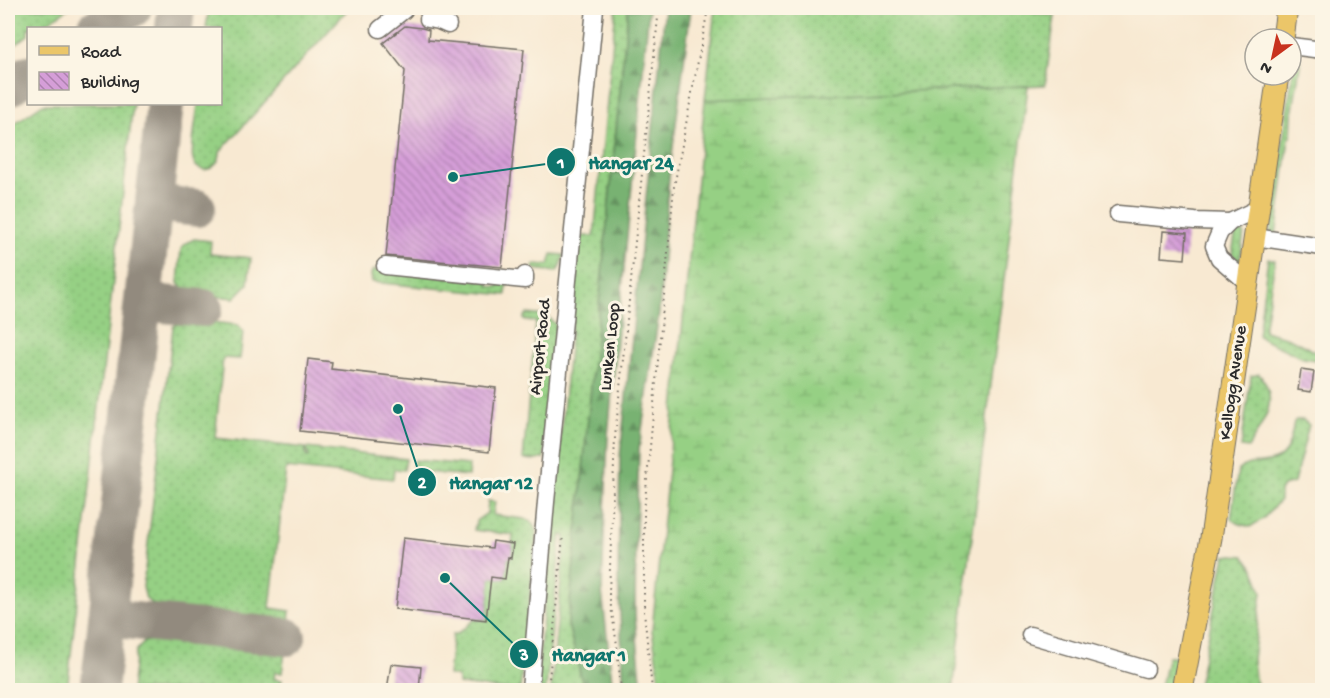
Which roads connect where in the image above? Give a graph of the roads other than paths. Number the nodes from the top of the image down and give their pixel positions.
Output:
1 (595, 8) edge
2 (1287, 8) edge
3 (414, 14) edge
4 (448, 25) dead end
5 (1285, 27) edge
6 (380, 29) dead end
7 (1303, 48) edge
8 (1323, 50) edge
9 (1276, 87) edge
10 (1259, 208) junction
11 (1118, 214) dead end
12 (1230, 222) junction
13 (1255, 237) junction
14 (1323, 248) edge
15 (385, 266) dead end
16 (525, 275) dead end
17 (1249, 284) junction
18 (1030, 635) dead end
19 (1146, 669) dead end
20 (530, 690) edge
21 (1182, 690) edge

1 - 20 lane, Airport Road
2 - 5 main road
3 - 4 lane
3 - 6 lane
7 - 8 lane
9 - 10 main road, Kellogg Avenue
10 - 12 lane
10 - 13 main road, Kellogg Avenue
11 - 12 lane
12 - 17 lane
13 - 14 lane
13 - 17 main road, Kellogg Avenue
15 - 16 lane
17 - 21 main road, Kellogg Avenue
18 - 19 lane

